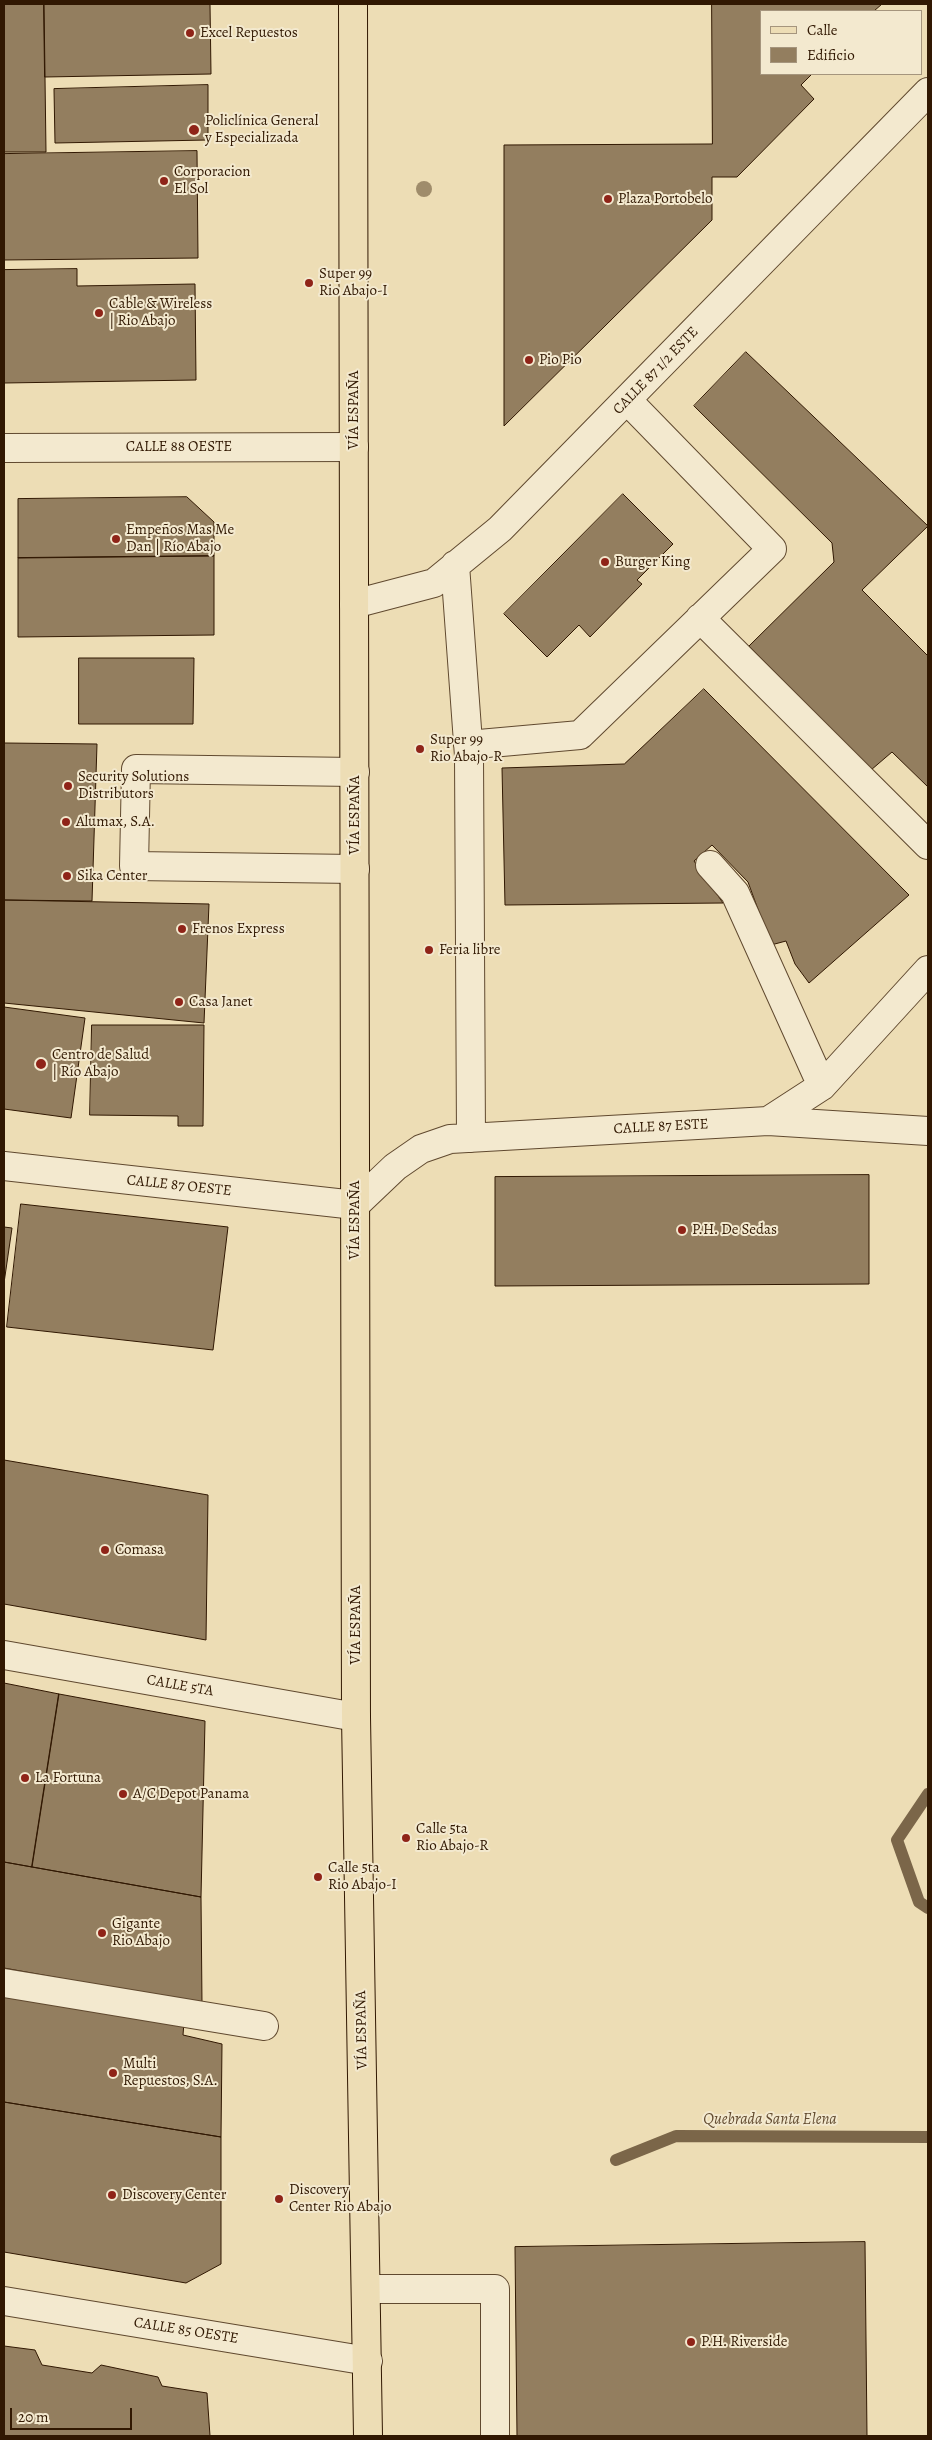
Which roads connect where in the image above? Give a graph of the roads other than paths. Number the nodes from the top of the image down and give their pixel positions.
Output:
1 (353, 4) edge
2 (928, 92) edge
3 (627, 400) junction
4 (354, 447) junction
5 (4, 448) edge
6 (455, 565) junction
7 (354, 604) junction
8 (700, 618) junction
9 (468, 745) junction
10 (355, 772) junction
11 (928, 845) edge
12 (710, 865) dead end
13 (355, 868) junction
14 (928, 970) edge
15 (822, 1086) junction
16 (768, 1121) junction
17 (928, 1131) edge
18 (471, 1138) junction
19 (4, 1166) edge
20 (355, 1205) junction
21 (4, 1656) edge
22 (356, 1717) junction
23 (4, 1983) edge
24 (264, 2026) dead end
25 (366, 2289) junction
26 (4, 2301) edge
27 (368, 2361) junction
28 (368, 2436) edge
29 (495, 2436) edge

1 - 4 main road, VÍA ESPAÑA
2 - 3 street, CALLE 87 1/2 ESTE
3 - 6 street, CALLE 87 1/2 ESTE
3 - 8 street
4 - 5 street, CALLE 88 OESTE
4 - 7 main road, VÍA ESPAÑA
6 - 7 street, CALLE 87 1/2 ESTE
6 - 9 street
7 - 10 main road, VÍA ESPAÑA
8 - 9 street
8 - 11 street
9 - 18 street
10 - 13 main road, VÍA ESPAÑA
10 - 13 street
12 - 15 street
13 - 20 main road, VÍA ESPAÑA
14 - 15 street, CALLE 87 ESTE
15 - 16 street, CALLE 87 ESTE
16 - 17 street
16 - 18 street, CALLE 87 ESTE
18 - 20 street, CALLE 87 ESTE
19 - 20 street, CALLE 87 OESTE
20 - 22 main road, VÍA ESPAÑA
21 - 22 street, CALLE 5TA
22 - 25 main road, VÍA ESPAÑA
23 - 24 street
25 - 27 main road, VÍA ESPAÑA
25 - 29 street
26 - 27 street, CALLE 85 OESTE
27 - 28 main road, VÍA ESPAÑA

